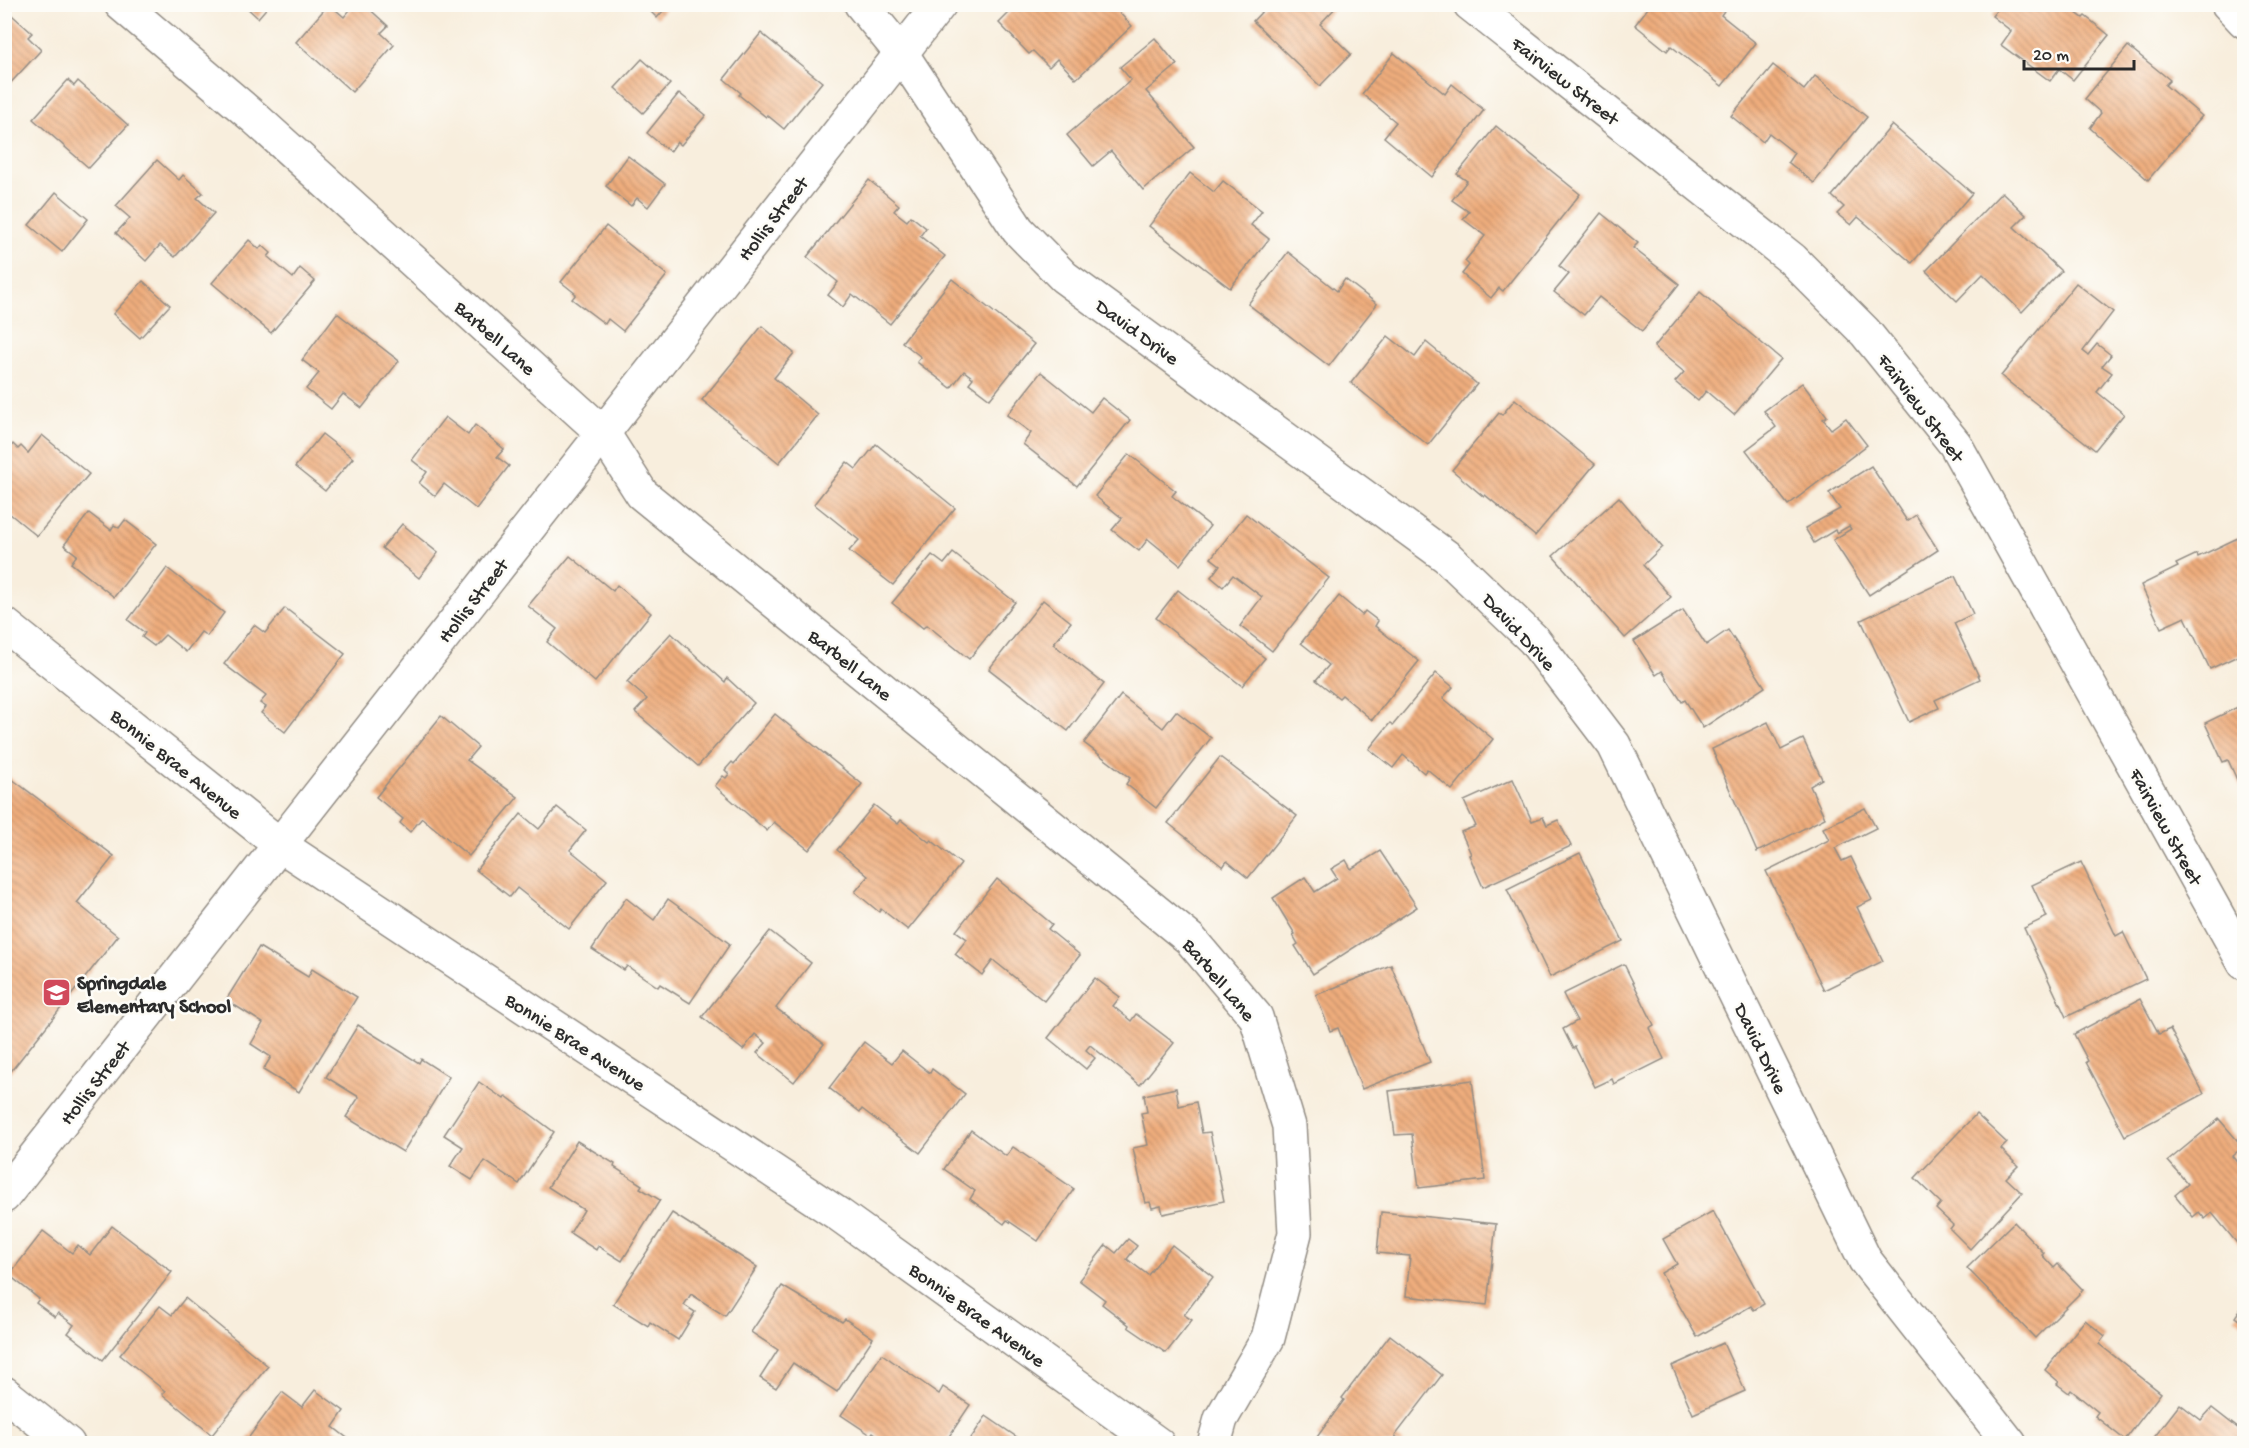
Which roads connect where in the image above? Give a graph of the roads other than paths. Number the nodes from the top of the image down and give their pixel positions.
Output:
1 (121, 4) edge
2 (861, 4) edge
3 (940, 4) edge
4 (1470, 4) edge
5 (2228, 4) edge
6 (2244, 21) edge
7 (902, 53) junction
8 (603, 433) junction
9 (4, 624) edge
10 (280, 845) junction
11 (2244, 963) edge
12 (4, 1196) edge
13 (4, 1393) edge
14 (68, 1443) edge
15 (1158, 1443) edge
16 (1214, 1443) edge
17 (2010, 1443) edge

1 - 8 street, Barbell Lane
2 - 7 street, David Drive
3 - 7 street, Hollis Street
4 - 11 street, Fairview Street
5 - 6 street
7 - 8 street, Hollis Street
7 - 17 street, David Drive
8 - 10 street, Hollis Street
8 - 16 street, Barbell Lane
9 - 10 street, Bonnie Brae Avenue
10 - 12 street, Hollis Street
10 - 15 street, Bonnie Brae Avenue
13 - 14 street

